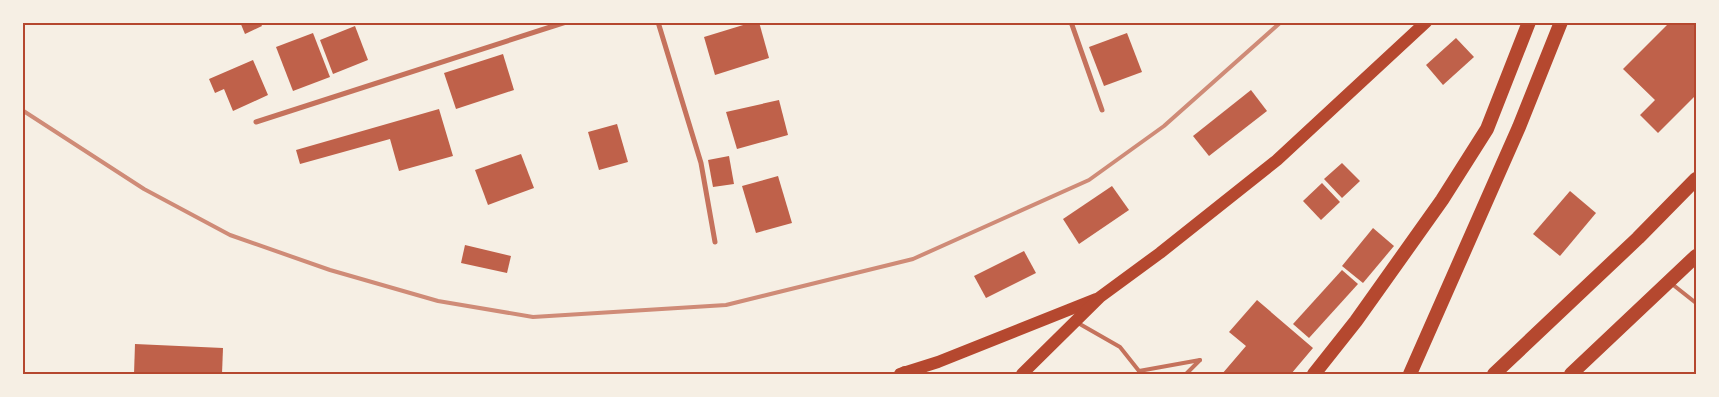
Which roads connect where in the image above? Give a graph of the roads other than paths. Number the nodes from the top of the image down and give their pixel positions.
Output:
1 (566, 22) edge
2 (658, 22) edge
3 (1071, 22) edge
4 (1426, 22) edge
5 (1529, 22) edge
6 (1561, 22) edge
7 (1102, 110) dead end
8 (256, 122) dead end
9 (1696, 179) edge
10 (716, 242) dead end
11 (1696, 256) edge
12 (1670, 283) junction
13 (1100, 297) junction
14 (1696, 303) edge
15 (1076, 322) junction
16 (1139, 373) edge
17 (904, 374) edge
18 (1022, 374) edge
19 (1186, 374) edge
20 (1314, 374) edge
21 (1410, 374) edge
22 (1494, 374) edge
23 (1571, 374) edge

1 - 8 street
2 - 10 street
3 - 7 street
4 - 13 main road
5 - 20 highway
6 - 21 highway
9 - 22 highway
11 - 12 highway
12 - 14 lane
12 - 23 highway
13 - 15 main road
13 - 17 main road
15 - 16 lane
15 - 18 main road
16 - 19 lane

